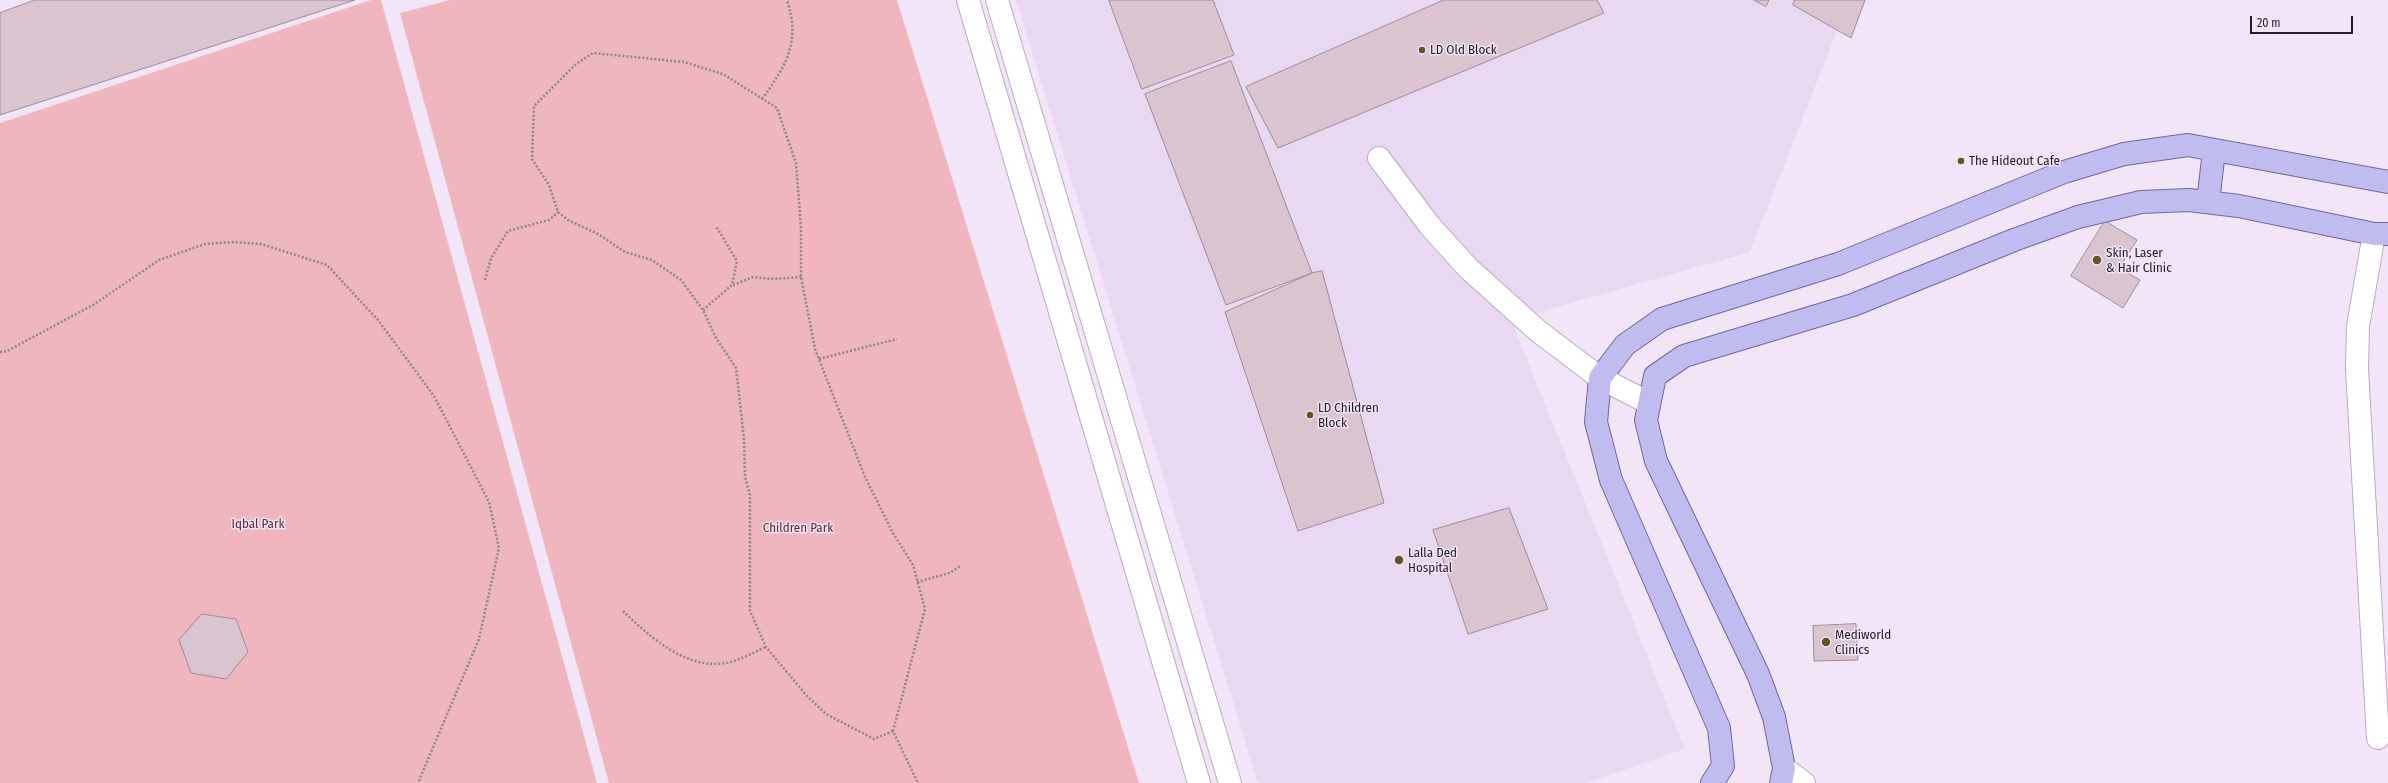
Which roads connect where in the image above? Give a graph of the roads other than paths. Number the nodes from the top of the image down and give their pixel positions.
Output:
1 (968, 0) edge
2 (997, 0) edge
3 (2214, 151) junction
4 (1380, 158) dead end
5 (2388, 182) edge
6 (2208, 202) junction
7 (2381, 234) edge
8 (1600, 378) junction
9 (1649, 403) junction
10 (2378, 738) dead end
11 (1782, 776) edge
12 (1200, 783) edge
13 (1230, 783) edge
14 (1712, 783) edge
15 (1804, 783) edge

1 - 12 street
2 - 13 street
3 - 5 main road
3 - 6 main road
3 - 8 main road
4 - 8 street
6 - 7 main road
6 - 9 main road
7 - 10 street
8 - 9 street
8 - 14 main road
9 - 11 main road
11 - 15 street

